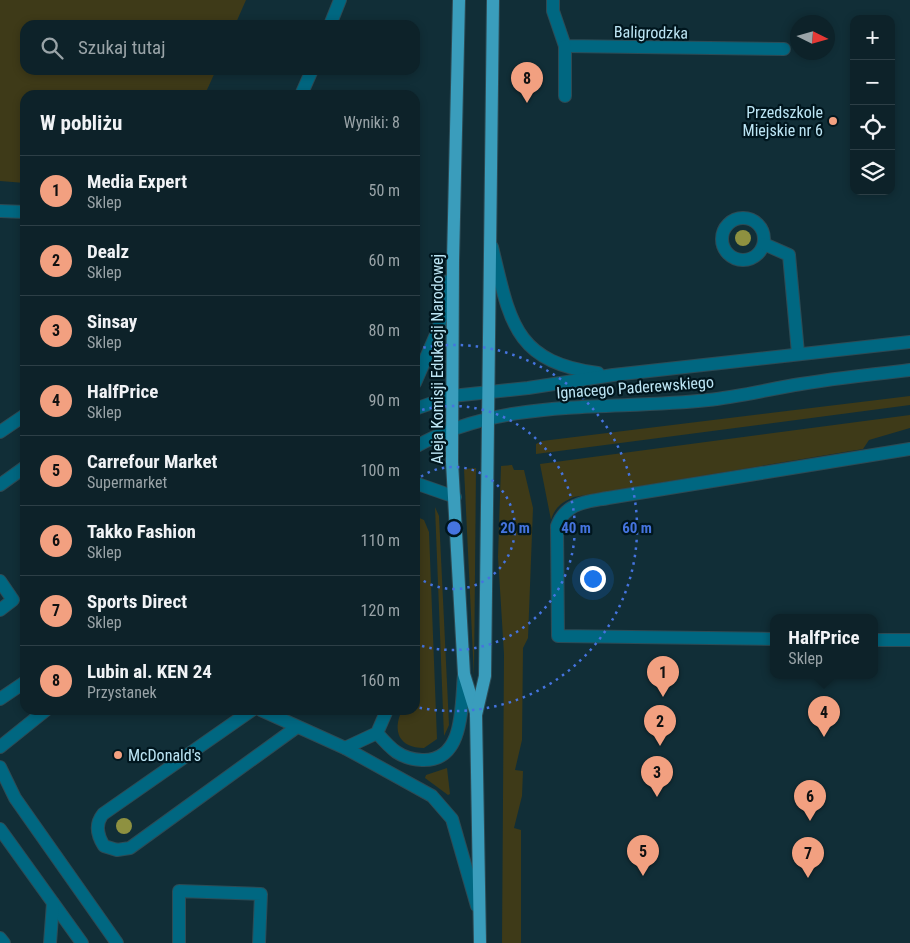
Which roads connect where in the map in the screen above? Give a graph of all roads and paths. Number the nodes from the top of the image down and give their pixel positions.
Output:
1 (340, 0) edge
2 (460, 0) edge
3 (493, 0) edge
4 (553, 0) edge
5 (332, 20) edge
6 (565, 46) junction
7 (784, 49) dead end
8 (310, 75) edge
9 (302, 90) edge
10 (565, 96) dead end
11 (0, 211) edge
12 (20, 212) edge
13 (491, 242) junction
14 (764, 244) dead end
15 (453, 261) junction
16 (910, 342) edge
17 (798, 353) junction
18 (910, 370) edge
19 (420, 371) edge
20 (613, 375) junction
21 (489, 392) junction
22 (452, 396) junction
23 (420, 407) edge
24 (20, 418) edge
25 (488, 418) junction
26 (452, 429) junction
27 (0, 432) edge
28 (420, 445) edge
29 (910, 450) edge
30 (20, 471) edge
31 (0, 485) edge
32 (420, 485) edge
33 (455, 497) junction
34 (0, 581) edge
35 (0, 610) edge
36 (770, 639) edge
37 (878, 640) edge
38 (910, 640) edge
39 (464, 674) junction
40 (20, 685) edge
41 (0, 699) edge
42 (40, 715) edge
43 (245, 715) edge
44 (272, 715) edge
45 (385, 715) edge
46 (476, 716) junction
47 (297, 727) junction
48 (377, 733) junction
49 (0, 748) edge
50 (345, 748) junction
51 (0, 767) edge
52 (0, 829) edge
53 (53, 903) junction
54 (480, 918) junction
55 (0, 938) edge
56 (4, 943) edge
57 (50, 943) edge
58 (82, 943) edge
59 (117, 943) edge
60 (178, 943) edge
61 (259, 943) edge
62 (480, 943) edge

1 - 5 street
2 - 15 main road, Aleja Komisji Edukacji Narodowej
3 - 13 main road, Aleja Komisji Edukacji Narodowej
4 - 6 street
6 - 7 street, Baligrodzka
6 - 10 street
8 - 9 street
11 - 12 street
13 - 20 street
13 - 21 main road, Aleja Komisji Edukacji Narodowej
14 - 17 street
15 - 19 street
15 - 22 main road, Aleja Komisji Edukacji Narodowej
16 - 17 street, Ignacego Paderewskiego
17 - 20 street, Ignacego Paderewskiego
18 - 25 street, Ignacego Paderewskiego
20 - 21 street, Ignacego Paderewskiego
21 - 22 street, Ignacego Paderewskiego
21 - 25 main road, Aleja Komisji Edukacji Narodowej
22 - 23 street, Ignacego Paderewskiego
22 - 26 main road, Aleja Komisji Edukacji Narodowej
24 - 27 street
25 - 26 street, Ignacego Paderewskiego
25 - 46 main road, Aleja Komisji Edukacji Narodowej
26 - 28 street, Ignacego Paderewskiego
26 - 33 main road, Aleja Komisji Edukacji Narodowej
29 - 36 street
30 - 31 street
32 - 33 street
33 - 39 main road, Aleja Komisji Edukacji Narodowej
34 - 35 street
37 - 38 street
39 - 46 main road, Aleja Komisji Edukacji Narodowej
39 - 48 street
40 - 41 street
42 - 49 street
43 - 47 street
44 - 47 street
45 - 48 street
46 - 54 main road, Aleja Komisji Edukacji Narodowej
47 - 50 street
48 - 50 street
50 - 54 street
51 - 59 street
52 - 53 street
53 - 57 street
53 - 58 street
54 - 62 main road, Aleja Komisji Edukacji Narodowej
55 - 56 street
60 - 61 street

